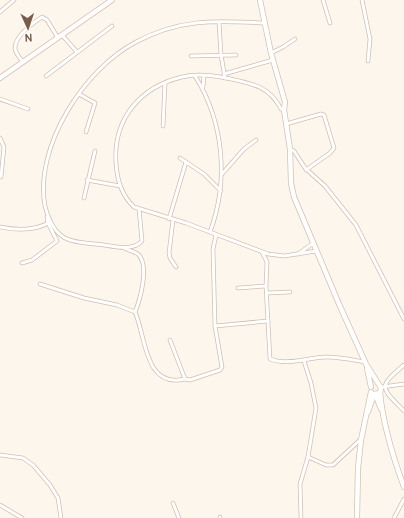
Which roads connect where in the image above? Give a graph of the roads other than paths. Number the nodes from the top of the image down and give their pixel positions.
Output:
1 (14, 0) edge
2 (112, 0) edge
3 (260, 0) edge
4 (324, 0) edge
5 (362, 0) edge
6 (0, 12) edge
7 (219, 22) junction
8 (330, 23) dead end
9 (266, 24) junction
10 (112, 26) dead end
11 (60, 36) junction
12 (295, 39) dead end
13 (77, 52) junction
14 (271, 53) junction
15 (221, 55) junction
16 (236, 55) dead end
17 (191, 56) dead end
18 (273, 60) junction
19 (368, 61) dead end
20 (23, 62) junction
21 (224, 74) junction
22 (46, 76) dead end
23 (195, 76) junction
24 (204, 76) junction
25 (0, 78) edge
26 (225, 78) junction
27 (165, 82) junction
28 (202, 87) junction
29 (79, 94) junction
30 (0, 99) edge
31 (28, 109) dead end
32 (284, 110) junction
33 (286, 124) junction
34 (163, 126) dead end
35 (86, 132) dead end
36 (0, 138) edge
37 (256, 140) dead end
38 (290, 149) junction
39 (95, 151) dead end
40 (180, 158) dead end
41 (186, 162) junction
42 (306, 170) junction
43 (222, 174) junction
44 (1, 177) dead end
45 (87, 180) junction
46 (120, 186) junction
47 (221, 190) junction
48 (84, 198) dead end
49 (139, 209) junction
50 (47, 215) junction
51 (171, 219) junction
52 (48, 223) junction
53 (0, 227) edge
54 (210, 232) junction
55 (216, 235) junction
56 (312, 244) junction
57 (122, 248) junction
58 (262, 251) junction
59 (316, 251) junction
60 (273, 254) junction
61 (296, 255) junction
62 (267, 262) junction
63 (22, 263) dead end
64 (176, 267) dead end
65 (40, 284) dead end
66 (266, 286) junction
67 (238, 288) dead end
68 (290, 292) dead end
69 (267, 293) junction
70 (135, 312) junction
71 (404, 319) edge
72 (268, 321) junction
73 (215, 326) junction
74 (170, 340) dead end
75 (304, 361) junction
76 (366, 363) junction
77 (404, 365) edge
78 (185, 379) junction
79 (404, 384) edge
80 (377, 390) junction
81 (404, 411) edge
82 (361, 440) junction
83 (0, 455) edge
84 (308, 457) junction
85 (404, 488) edge
86 (404, 499) edge
87 (173, 503) dead end
88 (0, 505) edge
89 (22, 518) edge
90 (61, 518) edge
91 (178, 518) edge
92 (301, 518) edge
93 (357, 518) edge
94 (394, 518) edge

1 - 6 street
2 - 11 street
3 - 9 street
4 - 8 street
5 - 19 street
7 - 9 street
7 - 15 street
7 - 29 street
9 - 14 street
10 - 13 street
11 - 13 street
11 - 20 street
11 - 20 street
12 - 14 street
13 - 22 street
14 - 18 street
15 - 16 street
15 - 17 street
15 - 21 street
18 - 21 street
18 - 32 street
20 - 25 street
21 - 26 street
23 - 24 street
23 - 27 street
23 - 28 street
24 - 26 street
24 - 28 street
26 - 32 street
27 - 34 street
27 - 46 street
28 - 43 street
29 - 35 street
29 - 50 street
30 - 31 street
32 - 33 street
33 - 38 street
33 - 42 street
36 - 44 street
37 - 43 street
38 - 42 street
38 - 56 street
39 - 45 street
40 - 41 street
41 - 47 street
41 - 51 street
42 - 71 street
43 - 47 street
45 - 46 street
45 - 48 street
46 - 49 street
47 - 54 street
49 - 51 street
49 - 57 street
50 - 52 street
50 - 57 street
51 - 54 street
51 - 64 street
52 - 53 street
52 - 63 street
54 - 55 street
55 - 58 street
55 - 73 street
56 - 59 street
56 - 61 street
57 - 70 street
58 - 60 street
58 - 62 street
59 - 61 street
59 - 76 street
60 - 61 street
60 - 62 street
62 - 66 street
65 - 70 street
66 - 67 street
66 - 69 street
68 - 69 street
69 - 72 street
70 - 78 street
72 - 73 street
72 - 75 street
73 - 78 street
74 - 78 street
75 - 76 street
75 - 84 street
76 - 80 street
77 - 80 street
79 - 80 street
80 - 81 street
80 - 82 street
80 - 85 street
82 - 84 street
82 - 93 street
83 - 90 street
84 - 92 street
86 - 94 street
87 - 91 street
88 - 89 street

